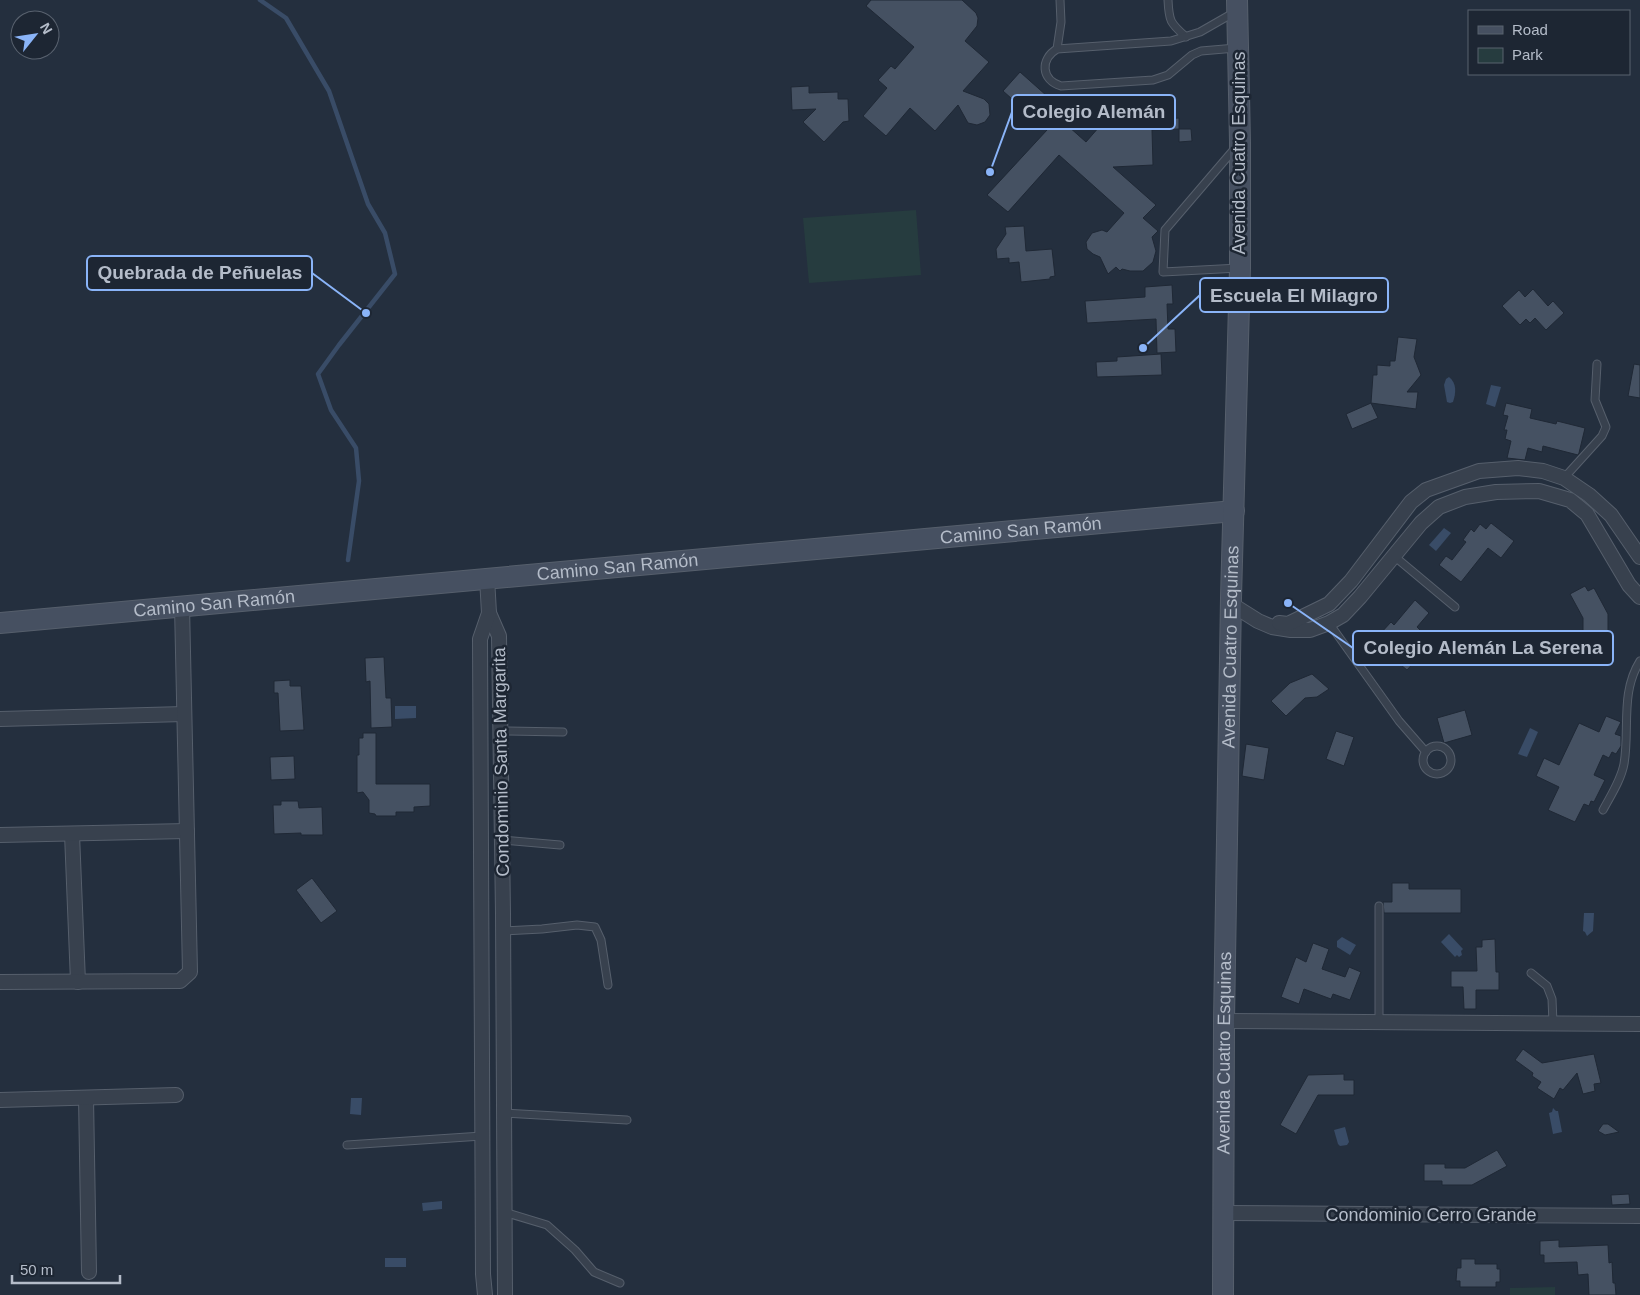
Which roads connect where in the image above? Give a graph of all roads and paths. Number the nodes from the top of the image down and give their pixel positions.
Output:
1 (1060, 0) edge
2 (1168, 0) edge
3 (1237, 5) edge
4 (1186, 37) junction
5 (1238, 48) junction
6 (1057, 49) junction
7 (1240, 142) junction
8 (1240, 268) junction
9 (1597, 364) dead end
10 (1564, 478) junction
11 (1546, 493) junction
12 (1234, 511) junction
13 (1394, 556) junction
14 (1640, 557) edge
15 (488, 578) junction
16 (1640, 597) edge
17 (1231, 601) junction
18 (182, 606) junction
19 (1455, 607) dead end
20 (489, 613) junction
21 (0, 623) edge
22 (1329, 623) junction
23 (1640, 661) edge
24 (184, 714) junction
25 (0, 719) edge
26 (500, 731) junction
27 (563, 732) dead end
28 (1426, 752) dead end
29 (1603, 810) dead end
30 (187, 831) junction
31 (72, 834) junction
32 (0, 835) edge
33 (502, 840) junction
34 (560, 845) dead end
35 (1379, 906) dead end
36 (481, 912) junction
37 (503, 913) junction
38 (503, 931) junction
39 (1531, 972) dead end
40 (0, 982) edge
41 (78, 982) junction
42 (608, 985) dead end
43 (1224, 1021) junction
44 (1379, 1022) junction
45 (1553, 1023) junction
46 (1640, 1024) edge
47 (176, 1095) dead end
48 (86, 1098) junction
49 (0, 1100) edge
50 (504, 1113) junction
51 (627, 1120) dead end
52 (482, 1136) junction
53 (347, 1145) dead end
54 (504, 1150) junction
55 (482, 1151) junction
56 (504, 1212) junction
57 (1223, 1213) junction
58 (1640, 1216) edge
59 (90, 1272) dead end
60 (620, 1282) dead end
61 (486, 1295) edge
62 (505, 1295) edge
63 (1223, 1295) edge

1 - 6 lane
2 - 4 lane
3 - 4 lane
3 - 5 main road, Avenida Cuatro Esquinas
4 - 6 lane
5 - 6 lane
5 - 7 main road, Avenida Cuatro Esquinas
7 - 8 main road, Avenida Cuatro Esquinas
7 - 8 lane
8 - 12 main road, Avenida Cuatro Esquinas
9 - 10 lane
10 - 11 street
10 - 14 street
10 - 17 street
11 - 13 street
11 - 16 street
12 - 15 main road, Camino San Ramón
12 - 17 main road, Avenida Cuatro Esquinas
13 - 19 lane
13 - 22 street
15 - 18 main road, Camino San Ramón
15 - 20 street, Condominio Santa Margarita
17 - 22 street
17 - 43 main road, Avenida Cuatro Esquinas
18 - 21 main road, Camino San Ramón
18 - 24 street
20 - 26 street, Condominio Santa Margarita
20 - 36 street, Condominio Santa Margarita
22 - 28 lane
23 - 29 lane
24 - 25 street
24 - 30 street
26 - 27 lane
26 - 33 street, Condominio Santa Margarita
30 - 31 street
30 - 41 street
31 - 32 street
31 - 41 street
33 - 34 lane
33 - 37 street, Condominio Santa Margarita
35 - 44 lane
36 - 37 street
36 - 52 street, Condominio Santa Margarita
37 - 38 street, Condominio Santa Margarita
38 - 42 lane
38 - 50 street, Condominio Santa Margarita
39 - 45 lane
40 - 41 street
43 - 44 street
43 - 57 main road, Avenida Cuatro Esquinas
44 - 45 street
45 - 46 street
47 - 48 street
48 - 49 street
48 - 59 street
50 - 51 lane
50 - 54 street, Condominio Santa Margarita
52 - 53 lane
52 - 55 street, Condominio Santa Margarita
54 - 55 street
54 - 56 street, Condominio Santa Margarita
55 - 61 street, Condominio Santa Margarita
56 - 60 lane
56 - 62 street, Condominio Santa Margarita
57 - 58 street, Condominio Cerro Grande
57 - 63 main road, Avenida Cuatro Esquinas

